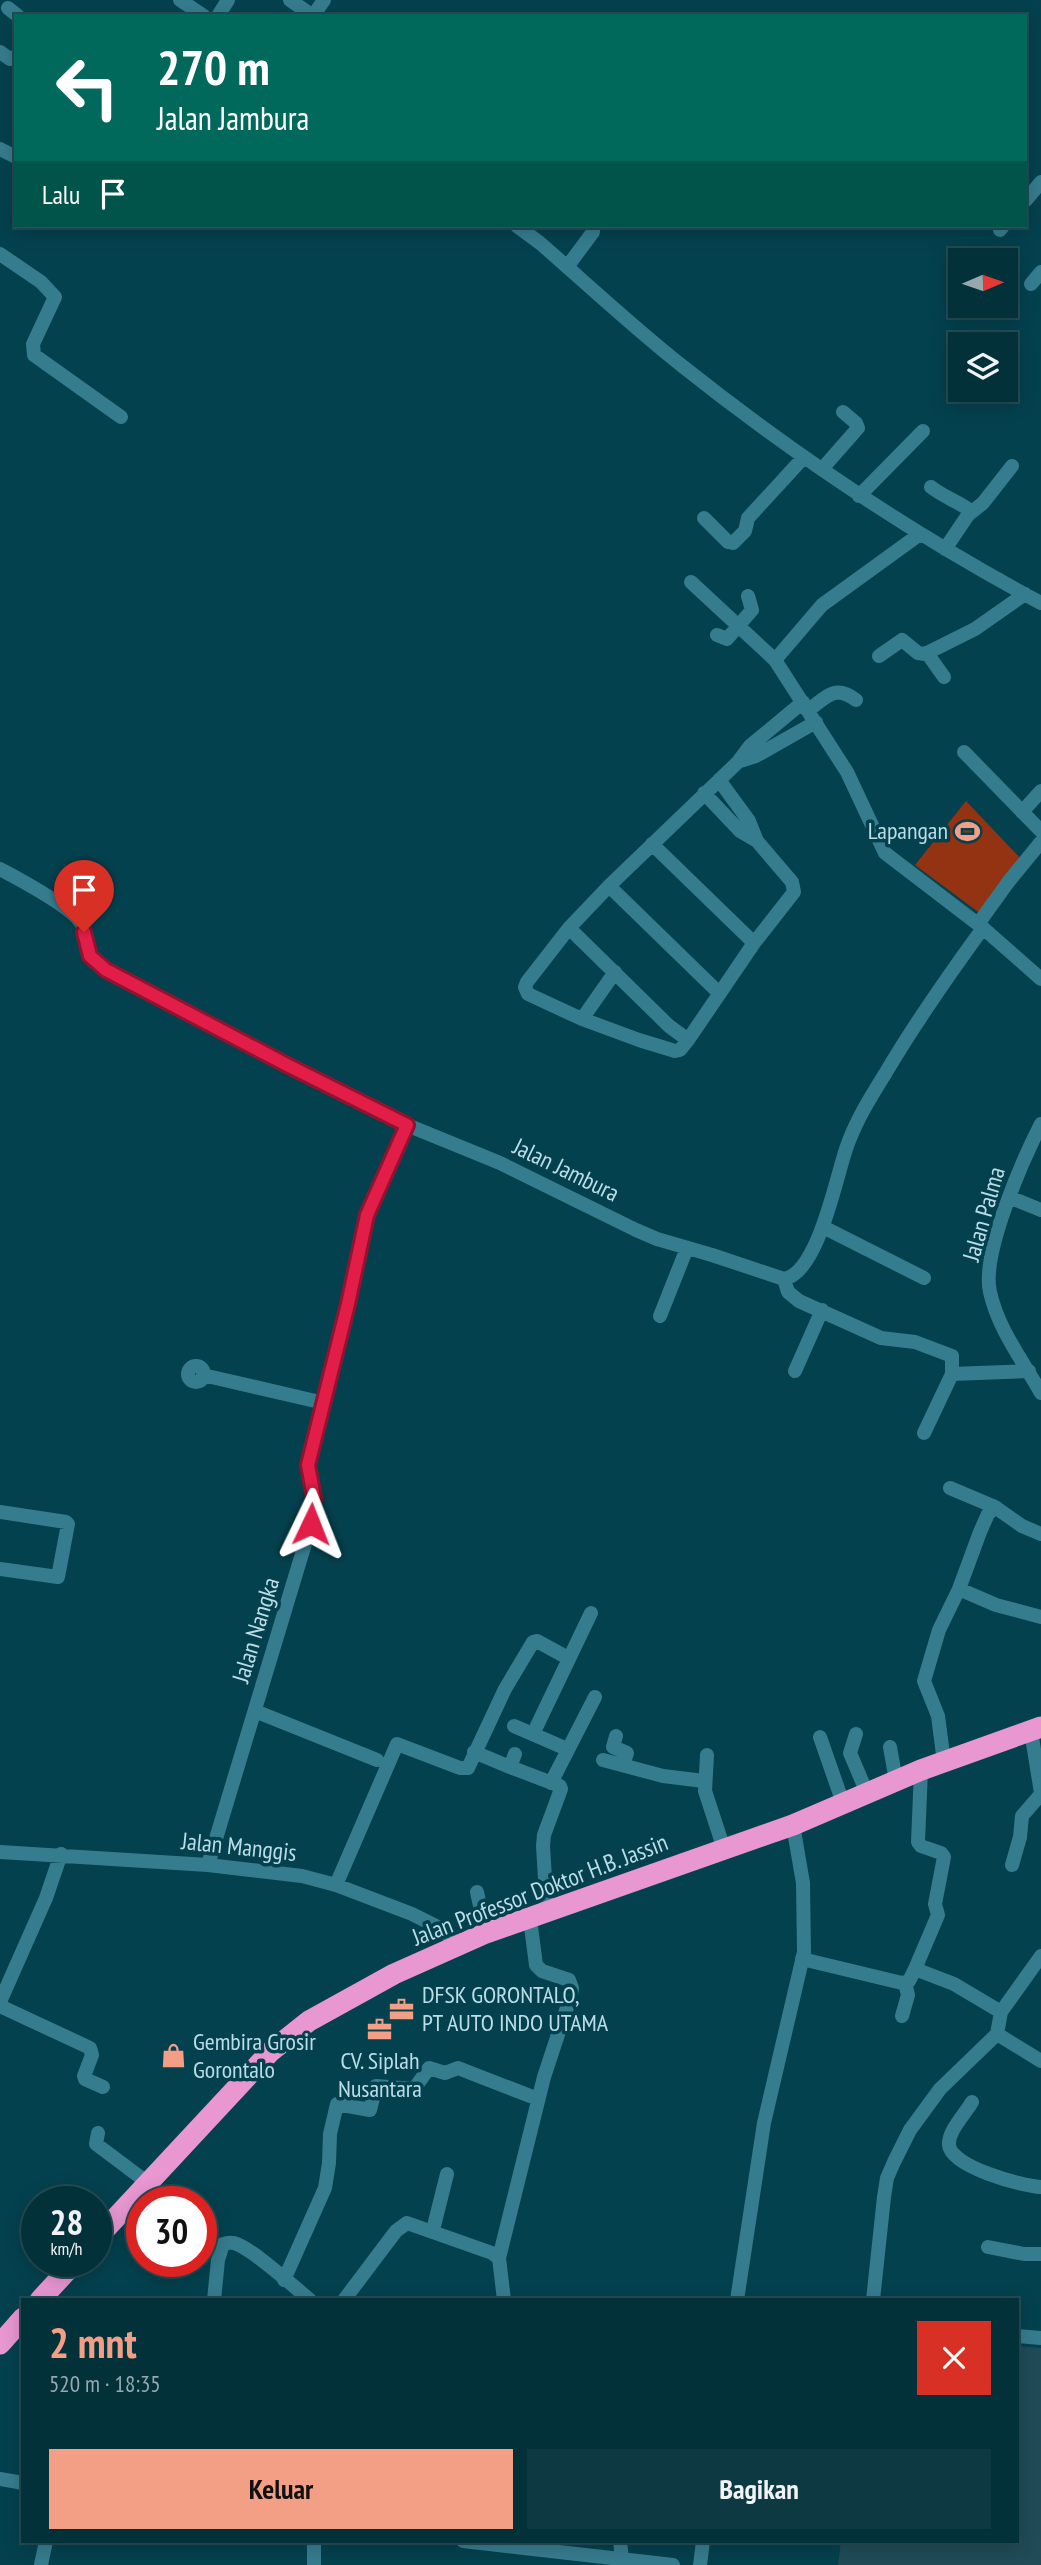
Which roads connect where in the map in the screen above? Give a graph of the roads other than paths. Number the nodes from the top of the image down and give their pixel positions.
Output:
1 (290, 0) edge
2 (310, 14) edge
3 (1041, 182) edge
4 (1027, 199) edge
5 (519, 228) edge
6 (593, 232) dead end
7 (0, 254) edge
8 (567, 267) junction
9 (1041, 272) edge
10 (1031, 284) dead end
11 (843, 412) dead end
12 (121, 417) dead end
13 (923, 430) dead end
14 (804, 457) junction
15 (1012, 466) dead end
16 (822, 469) junction
17 (931, 487) dead end
18 (859, 496) junction
19 (971, 511) junction
20 (704, 519) dead end
21 (920, 534) junction
22 (945, 549) junction
23 (691, 582) dead end
24 (1025, 594) junction
25 (748, 596) dead end
26 (1041, 603) edge
27 (740, 626) junction
28 (718, 635) dead end
29 (927, 653) junction
30 (879, 656) dead end
31 (775, 660) junction
32 (944, 677) dead end
33 (856, 700) dead end
34 (809, 711) junction
35 (964, 752) dead end
36 (738, 762) junction
37 (719, 780) junction
38 (1041, 791) edge
39 (704, 793) junction
40 (730, 796) junction
41 (718, 808) junction
42 (1022, 812) junction
43 (1041, 831) edge
44 (757, 841) junction
45 (1041, 842) edge
46 (652, 844) junction
47 (0, 869) edge
48 (609, 886) junction
49 (980, 926) junction
50 (569, 928) junction
51 (754, 943) junction
52 (615, 972) junction
53 (1041, 979) edge
54 (719, 993) junction
55 (582, 1019) junction
56 (688, 1040) junction
57 (1041, 1124) edge
58 (407, 1125) junction
59 (1036, 1147) edge
60 (1009, 1197) junction
61 (1041, 1210) edge
62 (823, 1227) junction
63 (687, 1248) junction
64 (924, 1278) dead end
65 (784, 1279) junction
66 (822, 1310) junction
67 (660, 1316) dead end
68 (795, 1371) dead end
69 (1029, 1371) junction
70 (953, 1374) junction
71 (203, 1375) dead end
72 (1041, 1392) edge
73 (324, 1403) junction
74 (923, 1433) dead end
75 (950, 1488) dead end
76 (995, 1507) junction
77 (0, 1512) edge
78 (1041, 1534) edge
79 (0, 1569) edge
80 (959, 1589) junction
81 (591, 1612) dead end
82 (1041, 1617) edge
83 (568, 1658) junction
84 (595, 1697) dead end
85 (255, 1711) junction
86 (514, 1726) dead end
87 (1036, 1729) edge
88 (533, 1734) junction
89 (856, 1734) dead end
90 (616, 1736) dead end
91 (820, 1737) dead end
92 (890, 1747) dead end
93 (566, 1749) junction
94 (474, 1752) junction
95 (707, 1755) dead end
96 (377, 1760) dead end
97 (603, 1760) dead end
98 (944, 1762) junction
99 (624, 1765) junction
100 (921, 1770) junction
101 (704, 1781) junction
102 (896, 1781) junction
103 (551, 1783) junction
104 (867, 1793) junction
105 (1041, 1793) edge
106 (843, 1803) junction
107 (793, 1825) junction
108 (724, 1849) junction
109 (0, 1852) edge
110 (61, 1854) junction
111 (208, 1865) junction
112 (1012, 1865) dead end
113 (336, 1885) junction
114 (477, 1892) dead end
115 (538, 1915) junction
116 (486, 1933) junction
117 (457, 1945) junction
118 (1041, 1956) edge
119 (802, 1959) junction
120 (915, 1969) junction
121 (905, 1983) junction
122 (0, 2004) edge
123 (1001, 2012) junction
124 (902, 2016) dead end
125 (997, 2034) junction
126 (1041, 2061) edge
127 (103, 2087) dead end
128 (538, 2099) junction
129 (972, 2102) dead end
130 (98, 2133) dead end
131 (447, 2174) dead end
132 (148, 2183) junction
133 (1041, 2187) edge
134 (112, 2222) edge
135 (433, 2230) junction
136 (988, 2247) dead end
137 (1041, 2254) edge
138 (499, 2258) junction
139 (61, 2277) edge
140 (284, 2280) junction
141 (42, 2298) edge
142 (214, 2298) edge
143 (307, 2298) edge
144 (346, 2298) edge
145 (504, 2298) edge
146 (737, 2298) edge
147 (873, 2298) edge
148 (21, 2322) edge
149 (1019, 2336) edge
150 (1041, 2338) edge
151 (0, 2344) edge
152 (0, 2479) edge
153 (21, 2483) edge
154 (46, 2543) edge
155 (314, 2543) edge
156 (482, 2543) edge
157 (620, 2543) edge
158 (703, 2543) edge
159 (622, 2559) junction
160 (41, 2565) edge
161 (314, 2565) edge
162 (673, 2565) edge
163 (700, 2565) edge

1 - 2 street
3 - 4 street
5 - 8 street
6 - 8 street
7 - 12 street
8 - 14 street
9 - 10 street
11 - 16 street
13 - 18 street
14 - 16 street
14 - 20 street
15 - 19 street
16 - 18 street
17 - 19 street
18 - 21 street
19 - 22 street
21 - 22 street
21 - 31 street
22 - 24 street
23 - 27 street
24 - 26 street
24 - 29 street
25 - 27 street
27 - 28 street
27 - 31 street
29 - 30 street
29 - 32 street
31 - 34 street
33 - 34 street
34 - 36 street
34 - 36 street
34 - 49 street
35 - 42 street
36 - 37 street
37 - 39 street
37 - 40 street
38 - 42 street
39 - 41 street
39 - 46 street
40 - 41 street
40 - 44 street
41 - 44 street
42 - 43 street
44 - 51 street
45 - 49 street
46 - 48 street
46 - 51 street
47 - 58 street, Jalan Jambura
48 - 50 street
48 - 54 street
49 - 53 street
49 - 62 street
50 - 52 street
50 - 55 street
51 - 54 street
52 - 55 street
52 - 56 street
54 - 56 street
55 - 56 street
57 - 59 street, Jalan Palma
58 - 63 street, Jalan Jambura
58 - 73 street, Jalan Nangka
59 - 60 street, Jalan Palma
60 - 61 street
60 - 69 street, Jalan Palma
62 - 64 street
62 - 65 street
63 - 65 street, Jalan Jambura
63 - 67 street
65 - 66 street
66 - 68 street
66 - 70 street
69 - 70 street
69 - 72 street, Jalan Palma
70 - 74 street
71 - 73 street
73 - 85 street, Jalan Nangka
75 - 76 street
76 - 78 street
76 - 80 street
77 - 79 street
80 - 82 street
80 - 98 street
81 - 83 street
83 - 88 street
83 - 94 street
84 - 93 street
85 - 96 street
85 - 111 street, Jalan Nangka
86 - 88 street
87 - 98 highway, Jalan Professor Doktor H.B. Jassin
87 - 105 street
88 - 93 street
89 - 104 street
90 - 99 street
91 - 106 street
92 - 102 street
93 - 103 street
94 - 103 street
94 - 113 street
95 - 101 street
97 - 99 street
98 - 100 highway, Jalan Professor Doktor H.B. Jassin
99 - 101 street
100 - 102 highway, Jalan Professor Doktor H.B. Jassin
100 - 120 street
101 - 108 street
102 - 104 highway, Jalan Professor Doktor H.B. Jassin
103 - 115 street
104 - 106 highway, Jalan Professor Doktor H.B. Jassin
105 - 112 street
106 - 107 highway, Jalan Professor Doktor H.B. Jassin
107 - 108 highway, Jalan Professor Doktor H.B. Jassin
107 - 119 street
108 - 115 highway, Jalan Professor Doktor H.B. Jassin
109 - 110 street, Jalan Manggis
110 - 111 street, Jalan Manggis
110 - 122 street
111 - 113 street, Jalan Manggis
113 - 117 street, Jalan Manggis
114 - 116 street
115 - 116 highway, Jalan Professor Doktor H.B. Jassin
115 - 128 street
116 - 117 highway, Jalan Professor Doktor H.B. Jassin
117 - 132 highway, Jalan Professor Doktor H.B. Jassin
118 - 123 street
119 - 121 street
119 - 146 street
120 - 121 street
120 - 123 street
121 - 124 street
122 - 127 street
123 - 125 street
125 - 126 street
125 - 147 street
128 - 138 street
128 - 140 street
129 - 133 street
130 - 132 street
131 - 135 street
132 - 134 highway, Jalan Professor Doktor H.B. Jassin
135 - 138 street
135 - 144 street
136 - 137 street
138 - 145 street
139 - 141 highway
140 - 142 street
140 - 143 street
148 - 151 highway
149 - 150 street
152 - 153 street
154 - 160 street
155 - 161 street
156 - 159 street
157 - 159 street
158 - 163 street
159 - 162 street

